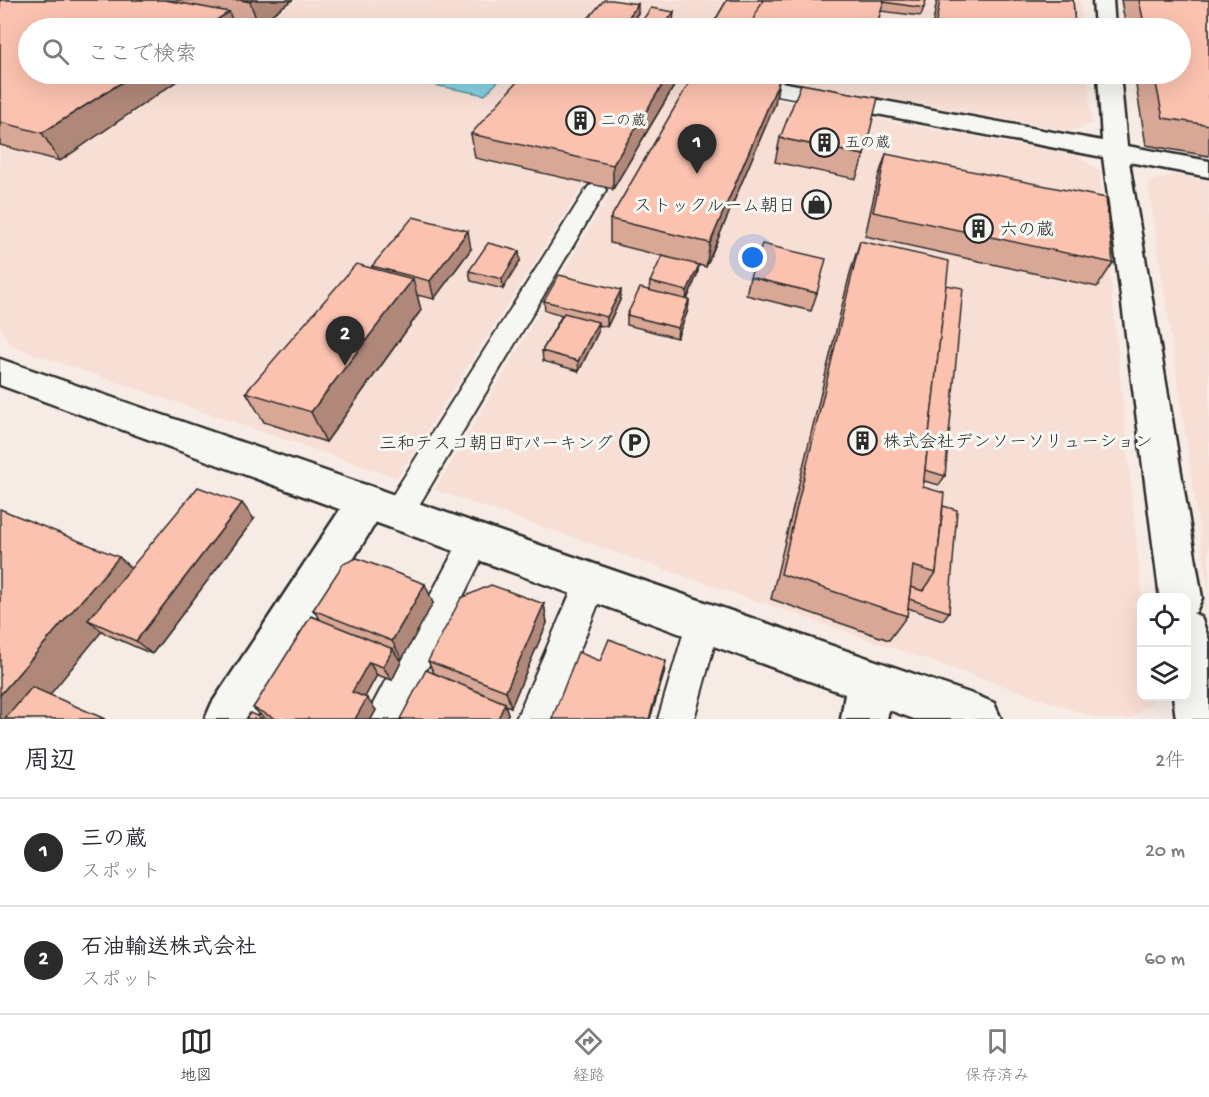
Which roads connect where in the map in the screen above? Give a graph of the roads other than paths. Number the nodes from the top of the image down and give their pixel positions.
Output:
1 (1103, 0) edge
2 (1104, 18) edge
3 (757, 84) edge
4 (1110, 84) edge
5 (1115, 151) junction
6 (1209, 169) edge
7 (596, 190) edge
8 (2, 377) edge
9 (382, 507) junction
10 (476, 540) junction
11 (591, 582) junction
12 (1180, 593) edge
13 (704, 621) junction
14 (1188, 647) edge
15 (867, 700) edge
16 (228, 719) edge
17 (382, 719) edge
18 (534, 719) edge
19 (676, 719) edge
20 (978, 719) edge
21 (1199, 719) edge

1 - 2 street
3 - 5 street
4 - 5 street
5 - 6 street
5 - 12 street
7 - 9 lane
8 - 9 street
9 - 10 street
9 - 16 street
10 - 11 street
10 - 17 lane
11 - 13 street
11 - 18 lane
13 - 15 street
13 - 19 lane
14 - 21 street
15 - 20 street

